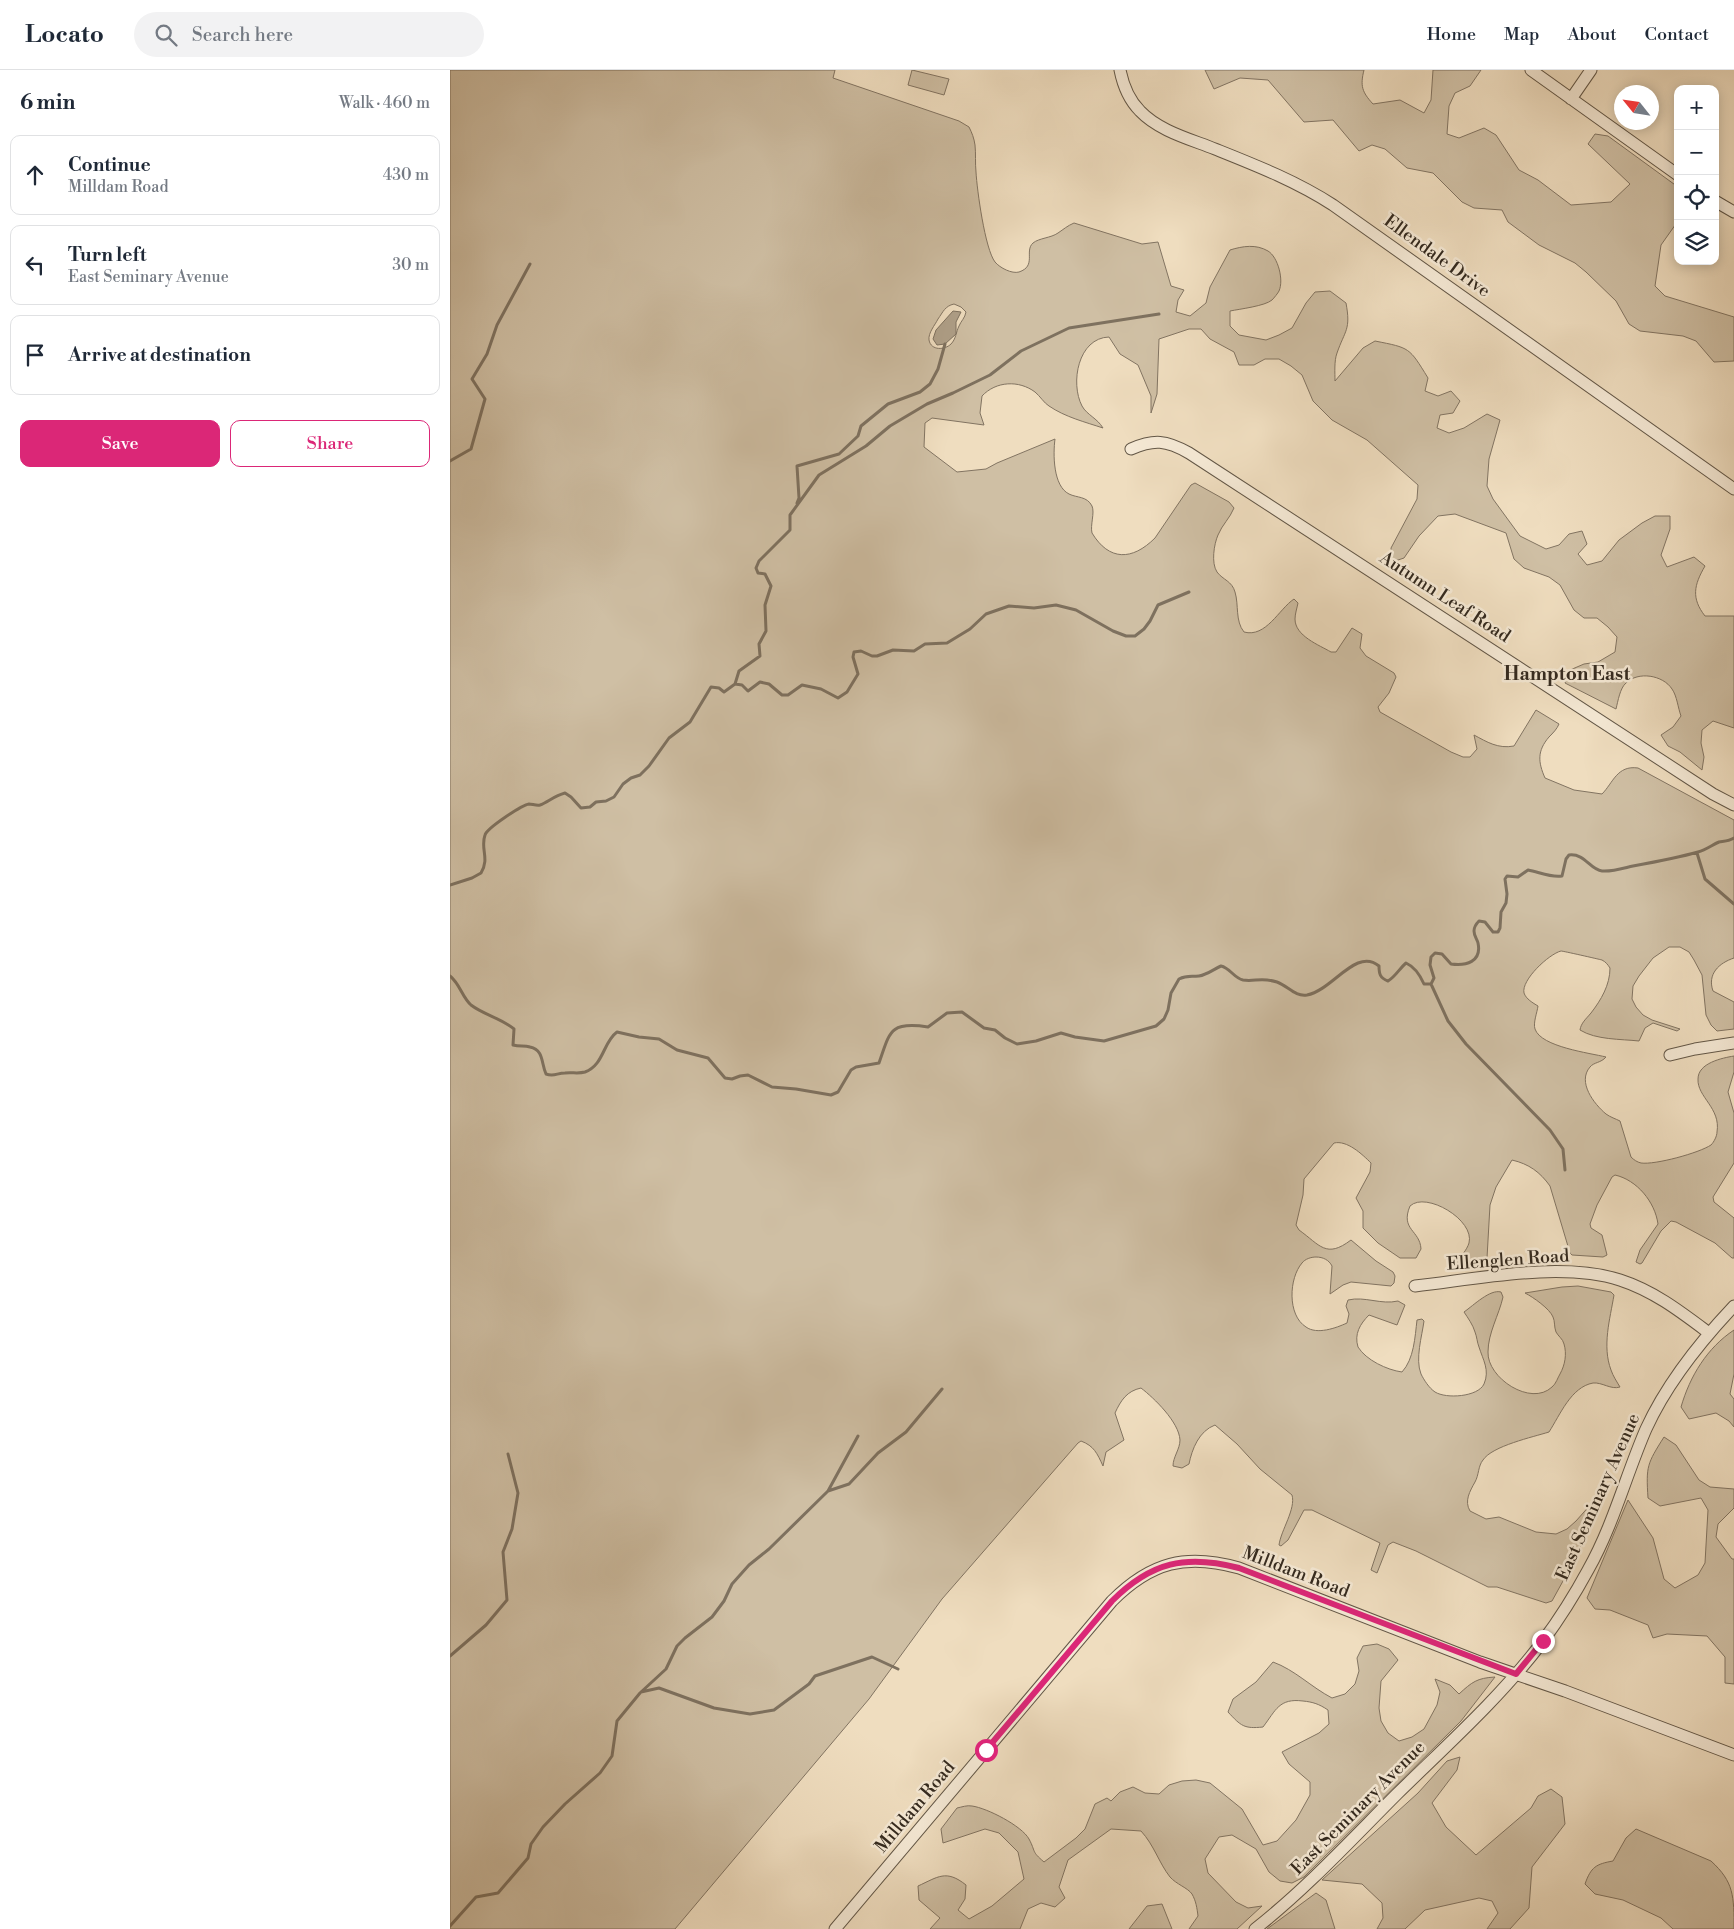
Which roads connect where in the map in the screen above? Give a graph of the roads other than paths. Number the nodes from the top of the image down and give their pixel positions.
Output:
1 (1120, 70) edge
2 (1531, 70) edge
3 (1591, 70) edge
4 (1571, 99) junction
5 (1674, 172) edge
6 (1719, 203) edge
7 (1734, 212) edge
8 (1130, 449) dead end
9 (1734, 489) edge
10 (1734, 805) edge
11 (1734, 1043) edge
12 (1670, 1055) dead end
13 (1415, 1286) dead end
14 (1734, 1306) edge
15 (1709, 1333) junction
16 (1516, 1674) junction
17 (1734, 1755) edge
18 (835, 1929) edge
19 (1254, 1929) edge

1 - 9 street, Ellendale Drive
2 - 4 street
3 - 4 street
4 - 5 street
6 - 7 street
8 - 10 street, Autumn Leaf Road
11 - 12 street
13 - 15 street, Ellenglen Road
14 - 15 street, East Seminary Avenue
15 - 16 street, East Seminary Avenue
16 - 17 street, Milldam Road
16 - 18 street, Milldam Road
16 - 19 street, East Seminary Avenue

